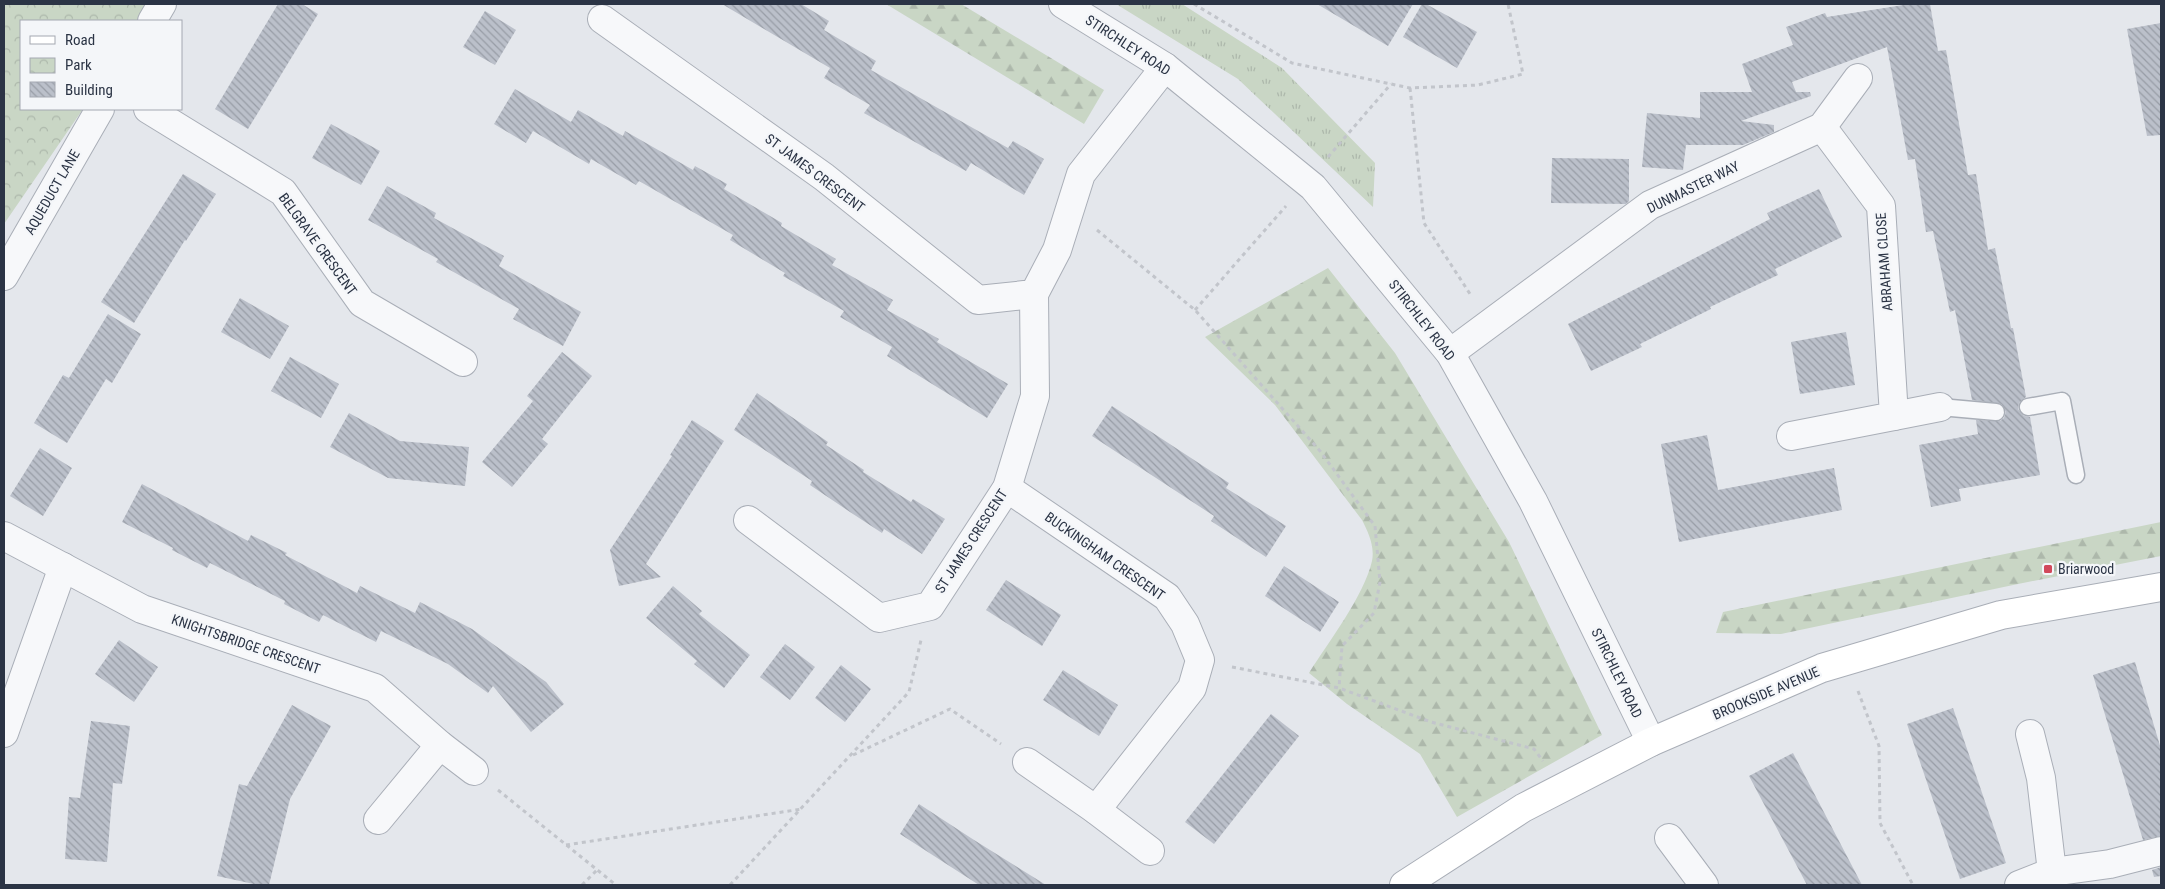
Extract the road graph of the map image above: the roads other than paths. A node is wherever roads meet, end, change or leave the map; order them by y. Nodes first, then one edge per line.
1 (162, 4) edge
2 (1063, 4) edge
3 (602, 18) dead end
4 (153, 20) edge
5 (1165, 67) junction
6 (1858, 78) dead end
7 (99, 110) edge
8 (150, 110) edge
9 (1822, 127) junction
10 (4, 276) edge
11 (1034, 294) junction
12 (1450, 352) junction
13 (463, 362) dead end
14 (2028, 406) dead end
15 (1940, 408) joint
16 (1996, 412) dead end
17 (1894, 416) junction
18 (1791, 436) dead end
19 (2076, 475) dead end
20 (1007, 488) junction
21 (748, 520) dead end
22 (4, 536) edge
23 (63, 567) junction
24 (2161, 587) edge
25 (4, 733) edge
26 (2030, 734) dead end
27 (1651, 742) junction
28 (440, 745) junction
29 (1027, 762) road end
30 (474, 771) road end
31 (1096, 810) junction
32 (378, 820) dead end
33 (1669, 838) dead end
34 (1150, 851) dead end
35 (2161, 851) edge
36 (2052, 872) junction
37 (1404, 885) edge
38 (1704, 885) edge
39 (2019, 885) edge

1 - 4 street
2 - 5 street, STIRCHLEY ROAD
3 - 11 street, ST JAMES CRESCENT
5 - 11 street, ST JAMES CRESCENT
5 - 12 street, STIRCHLEY ROAD
6 - 9 street, DUNMASTER WAY
7 - 10 street, AQUEDUCT LANE
8 - 13 street, BELGRAVE CRESCENT
9 - 12 street, DUNMASTER WAY
9 - 17 street, ABRAHAM CLOSE
11 - 20 street, ST JAMES CRESCENT
12 - 27 street, STIRCHLEY ROAD
14 - 19 lane
15 - 16 lane
15 - 17 street
17 - 18 street
20 - 21 street, ST JAMES CRESCENT
20 - 31 street, BUCKINGHAM CRESCENT
22 - 23 street, KNIGHTSBRIDGE CRESCENT
23 - 25 street
23 - 28 street, KNIGHTSBRIDGE CRESCENT
24 - 27 street, BROOKSIDE AVENUE
26 - 36 street
27 - 37 street, BROOKSIDE AVENUE
28 - 30 street, KNIGHTSBRIDGE CRESCENT
28 - 32 street
29 - 31 street
31 - 34 street
33 - 38 street
35 - 36 street
36 - 39 street

